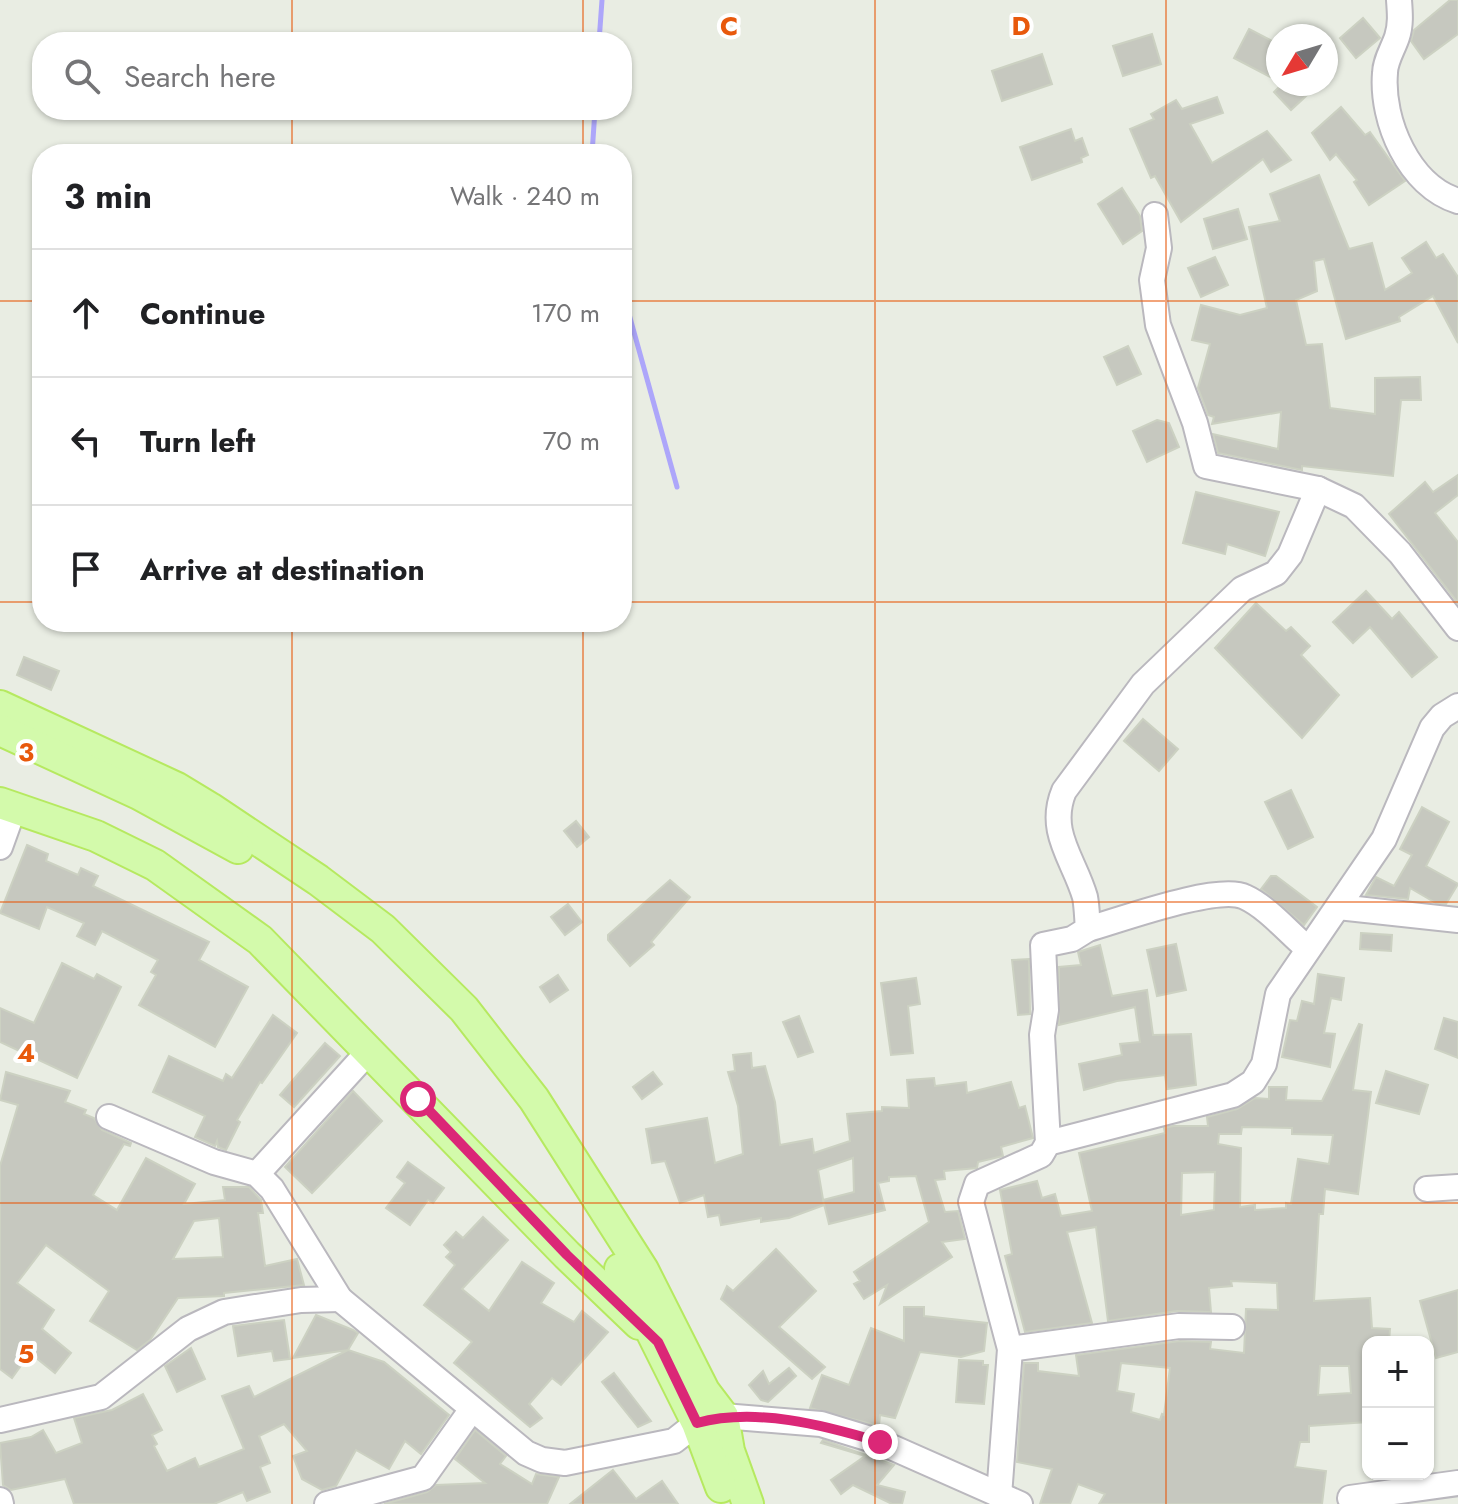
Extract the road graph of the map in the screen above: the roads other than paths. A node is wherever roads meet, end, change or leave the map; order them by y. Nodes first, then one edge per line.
1 (1399, 0) edge
2 (1458, 201) edge
3 (1155, 215) dead end
4 (1318, 489) junction
5 (1458, 628) edge
6 (0, 706) edge
7 (1458, 706) edge
8 (0, 730) edge
9 (7, 806) edge
10 (0, 847) edge
11 (1338, 907) junction
12 (1458, 920) edge
13 (1088, 929) junction
14 (1307, 948) junction
15 (370, 1050) junction
16 (109, 1117) dead end
17 (1048, 1143) junction
18 (257, 1174) junction
19 (1458, 1187) edge
20 (1427, 1189) dead end
21 (567, 1255) junction
22 (612, 1256) junction
23 (643, 1270) junction
24 (340, 1299) junction
25 (1232, 1327) dead end
26 (658, 1342) junction
27 (1010, 1349) junction
28 (472, 1409) junction
29 (0, 1420) edge
30 (710, 1420) junction
31 (1458, 1483) edge
32 (1350, 1498) dead end
33 (1010, 1500) edge
34 (327, 1504) edge
35 (726, 1504) edge
36 (748, 1504) edge

1 - 2 street
3 - 4 street
4 - 5 street
4 - 13 street
6 - 23 main road
7 - 11 street
8 - 22 main road
9 - 10 street
9 - 15 main road
11 - 12 street
11 - 14 street
13 - 14 street
13 - 17 street
14 - 17 street
15 - 18 street
15 - 21 main road
16 - 18 street
17 - 27 street
18 - 24 street
19 - 20 street
21 - 22 main road
21 - 26 main road
22 - 23 main road
22 - 26 main road
23 - 30 main road
24 - 28 street
24 - 29 street
25 - 27 street
26 - 30 main road
27 - 33 street
28 - 30 street
28 - 34 street
30 - 33 street
30 - 35 main road
30 - 36 main road
31 - 32 street

